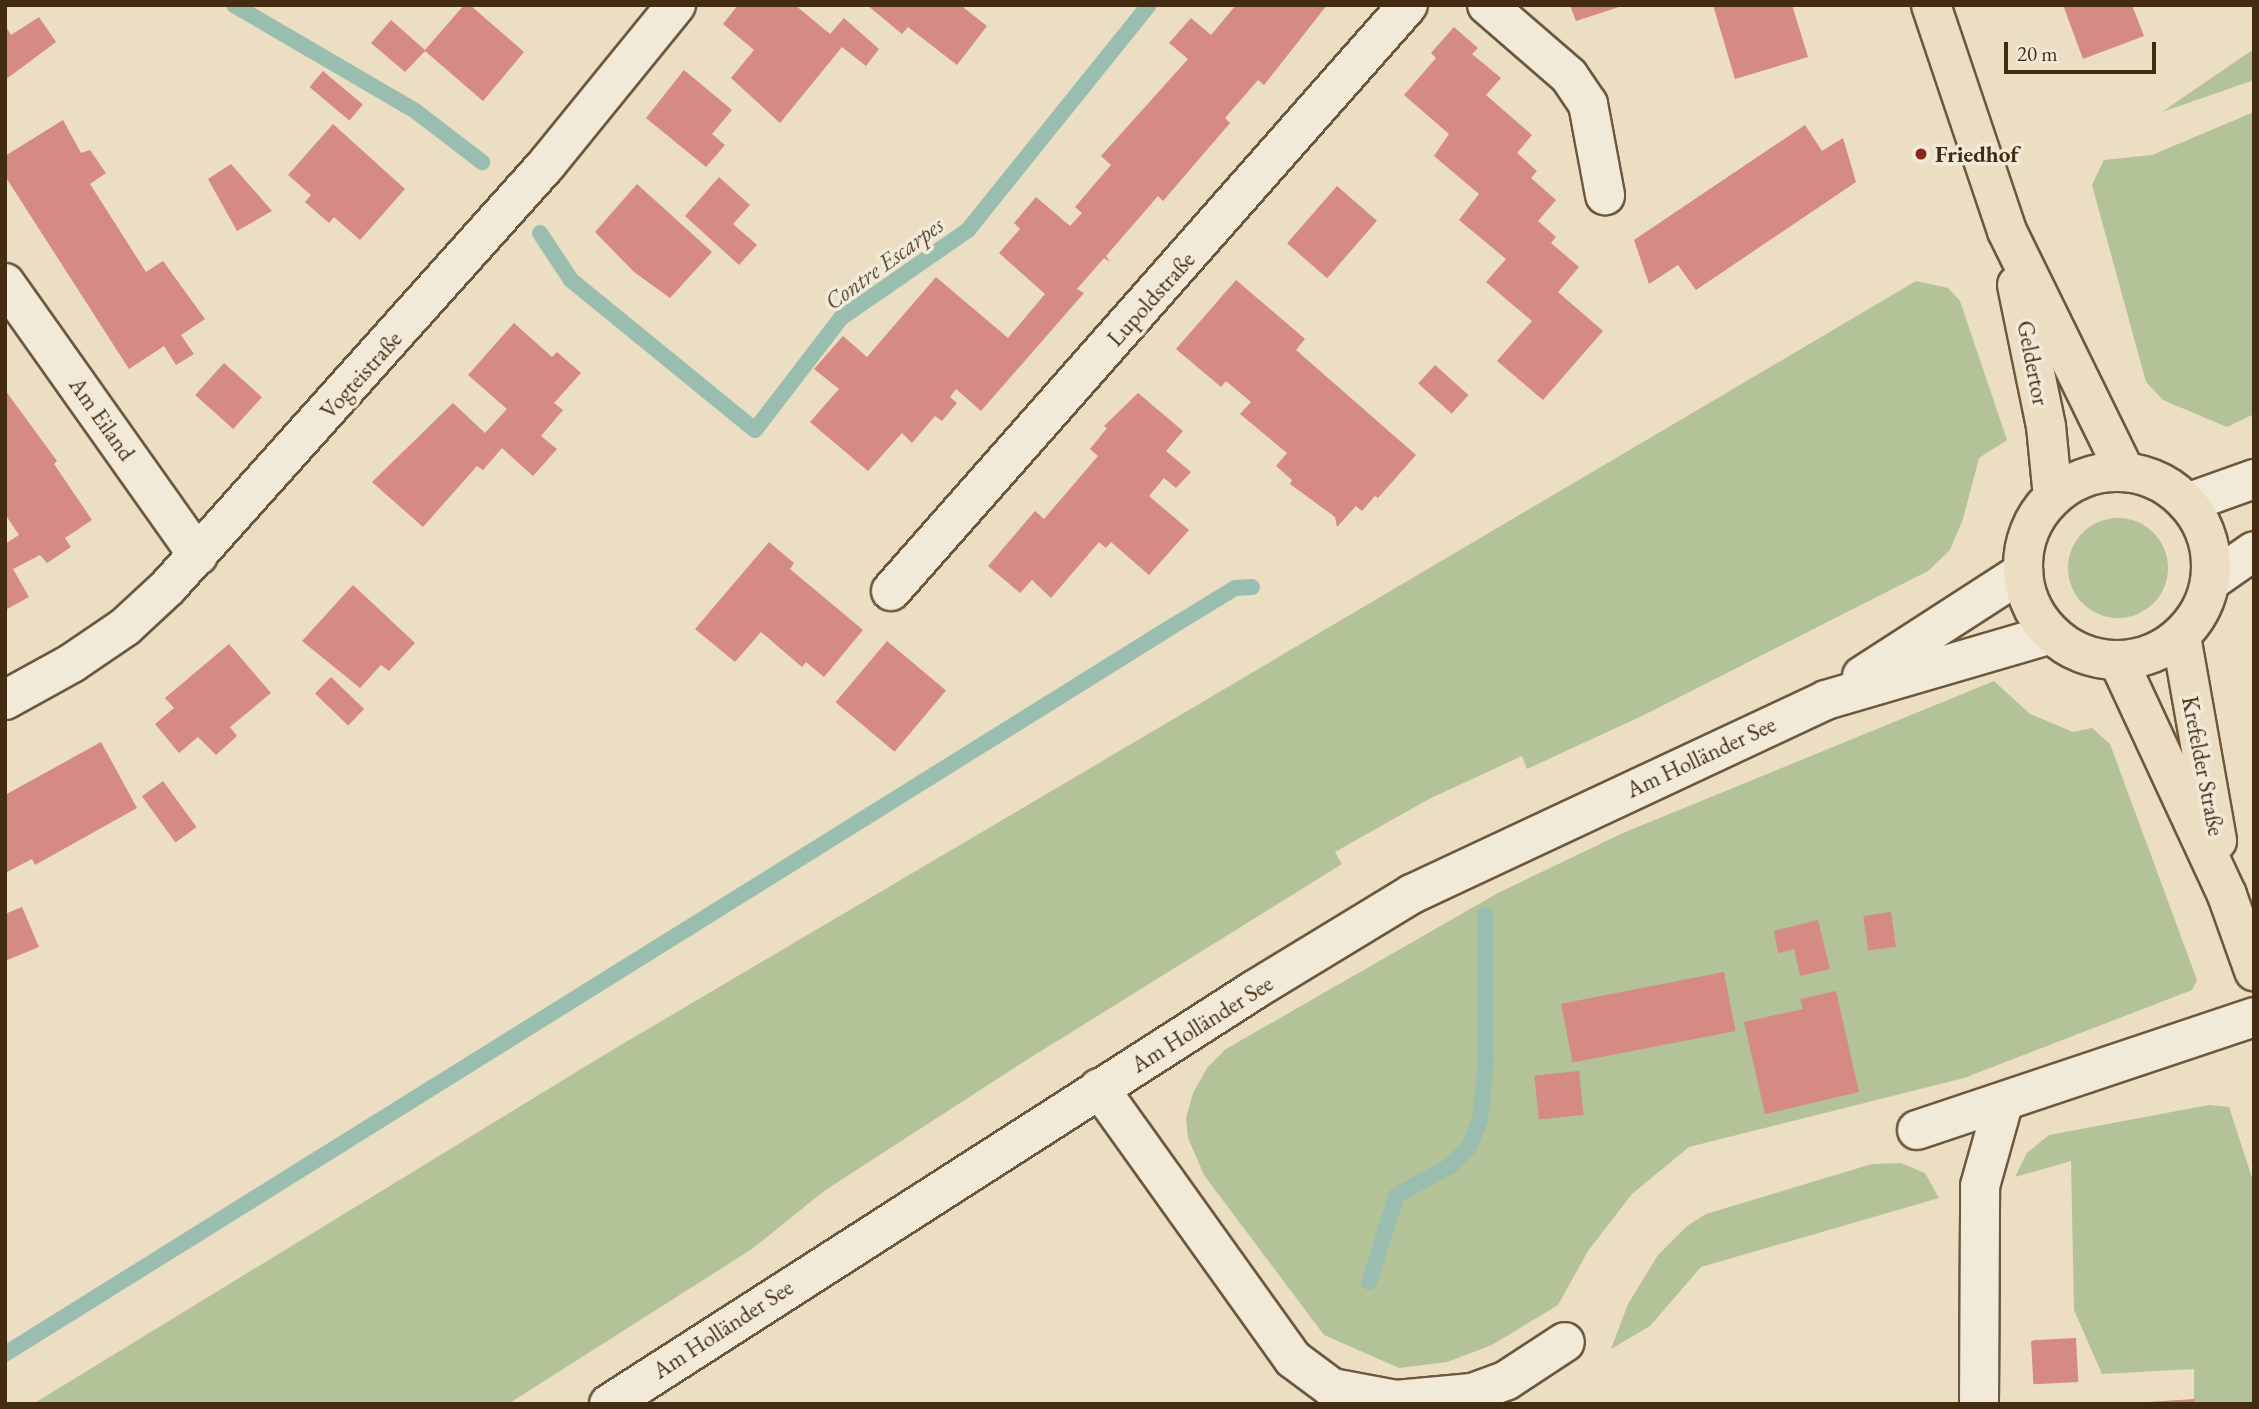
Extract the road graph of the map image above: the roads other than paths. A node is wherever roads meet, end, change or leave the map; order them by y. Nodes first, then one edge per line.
1 (676, 5) edge
2 (1408, 5) edge
3 (1487, 5) edge
4 (1931, 5) edge
5 (1605, 195) dead end
6 (2007, 231) junction
7 (5, 283) edge
8 (2125, 472) junction
9 (2254, 479) edge
10 (2053, 497) junction
11 (2187, 503) junction
12 (2254, 551) edge
13 (198, 555) junction
14 (2023, 572) junction
15 (2211, 581) junction
16 (891, 591) dead end
17 (2051, 634) junction
18 (2181, 636) junction
19 (2118, 660) junction
20 (5, 700) edge
21 (1826, 700) junction
22 (2227, 895) junction
23 (2254, 971) edge
24 (2254, 1017) edge
25 (1099, 1088) junction
26 (2003, 1104) junction
27 (1917, 1130) dead end
28 (1565, 1342) dead end
29 (608, 1404) edge
30 (1979, 1404) edge

1 - 13 street, Vogteistraße
2 - 16 street, Lupoldstraße
3 - 5 street
4 - 6 main road, Geldertor
6 - 8 main road, Geldertor
6 - 10 main road, Geldertor
7 - 13 street, Am Eiland
8 - 10 main road
8 - 11 main road
9 - 11 street
10 - 14 main road
11 - 15 main road
12 - 15 street
13 - 20 street, Vogteistraße
14 - 17 main road
14 - 21 street, Am Holländer See
15 - 18 main road
17 - 19 main road
17 - 21 street, Am Holländer See
18 - 19 main road
18 - 22 main road, Krefelder Straße
19 - 22 main road, Krefelder Straße
21 - 25 street, Am Holländer See
22 - 23 main road, Krefelder Straße
24 - 26 street
25 - 28 street
25 - 29 street, Am Holländer See
26 - 27 street
26 - 30 street

